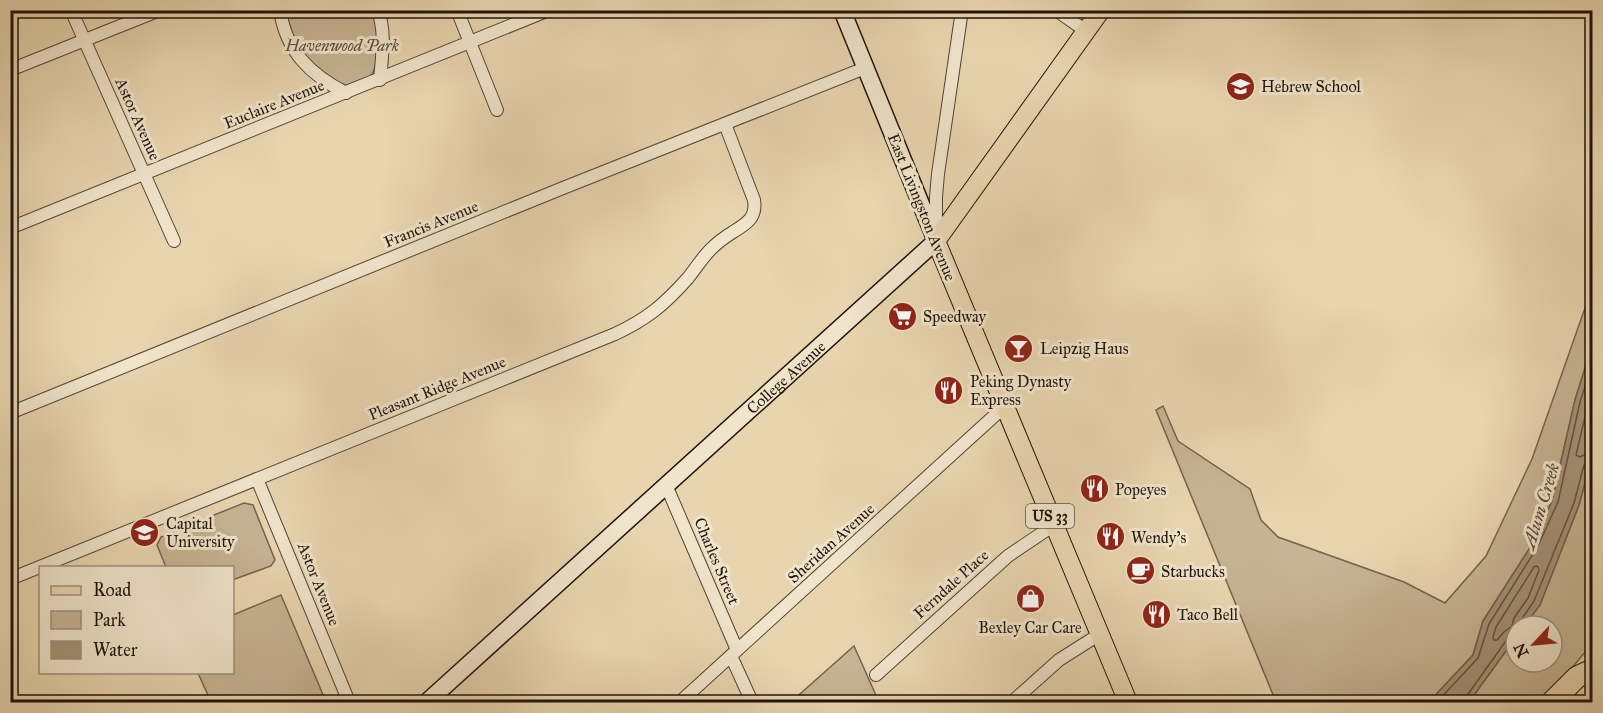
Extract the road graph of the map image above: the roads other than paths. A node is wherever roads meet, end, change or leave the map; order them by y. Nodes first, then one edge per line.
1 (71, 10) edge
2 (160, 10) edge
3 (280, 10) edge
4 (378, 10) edge
5 (457, 10) edge
6 (549, 10) edge
7 (842, 10) edge
8 (962, 10) edge
9 (1056, 10) edge
10 (1101, 10) edge
11 (1086, 31) junction
12 (85, 40) junction
13 (470, 42) junction
14 (866, 68) junction
15 (10, 70) edge
16 (380, 80) junction
17 (346, 93) junction
18 (497, 110) dead end
19 (725, 124) junction
20 (145, 174) junction
21 (10, 228) edge
22 (174, 241) dead end
23 (936, 242) junction
24 (1004, 407) junction
25 (10, 413) edge
26 (257, 479) junction
27 (666, 485) junction
28 (1054, 525) junction
29 (42, 566) edge
30 (39, 567) edge
31 (10, 579) edge
32 (1100, 634) junction
33 (734, 653) junction
34 (1593, 671) edge
35 (876, 675) dead end
36 (349, 702) edge
37 (427, 702) edge
38 (680, 702) edge
39 (752, 702) edge
40 (1012, 702) edge
41 (1128, 702) edge
42 (1552, 702) edge
43 (1569, 702) edge

1 - 12 street, Astor Avenue
2 - 12 street
3 - 17 street
4 - 16 street
5 - 13 street
6 - 13 street, Euclaire Avenue
7 - 14 main road, East Livingston Avenue
8 - 23 street
9 - 11 street
10 - 11 main road, College Avenue
11 - 23 main road, College Avenue
12 - 15 street
12 - 20 street, Astor Avenue
13 - 16 street, Euclaire Avenue
13 - 18 street
14 - 19 street, Francis Avenue
14 - 23 main road, East Livingston Avenue
16 - 17 street, Euclaire Avenue
17 - 20 street, Euclaire Avenue
19 - 25 street, Francis Avenue
19 - 26 street, Pleasant Ridge Avenue
20 - 21 street, Euclaire Avenue
20 - 22 street, Astor Avenue
23 - 24 main road, East Livingston Avenue / US 33
23 - 27 main road, College Avenue
24 - 28 main road, East Livingston Avenue / US 33
24 - 33 street, Sheridan Avenue
26 - 29 street, Pleasant Ridge Avenue
26 - 36 street, Astor Avenue
27 - 33 street, Charles Street
27 - 37 main road, College Avenue
28 - 32 main road, East Livingston Avenue / US 33
28 - 35 street, Ferndale Place
30 - 31 street, Pleasant Ridge Avenue
32 - 40 street
32 - 41 main road, East Livingston Avenue / US 33
33 - 38 street, Sheridan Avenue
33 - 39 street, Charles Street
34 - 42 highway
34 - 43 highway

